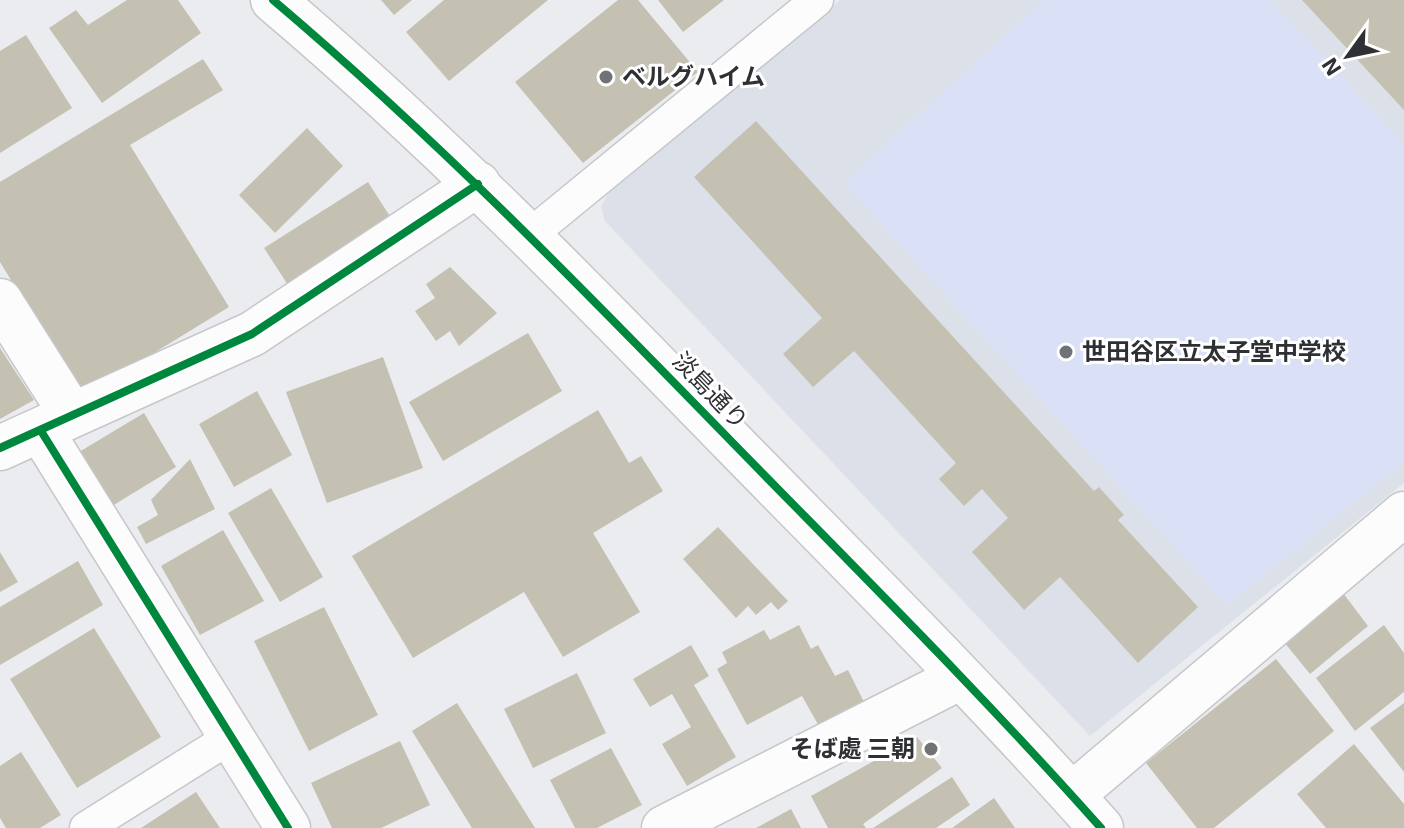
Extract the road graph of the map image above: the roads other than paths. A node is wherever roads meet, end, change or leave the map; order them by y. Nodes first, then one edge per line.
1 (273, 0) edge
2 (817, 0) edge
3 (478, 184) junction
4 (530, 235) junction
5 (0, 301) edge
6 (56, 423) junction
7 (0, 448) edge
8 (1404, 514) edge
9 (961, 677) junction
10 (231, 737) junction
11 (1072, 795) junction
12 (86, 828) edge
13 (288, 828) edge
14 (664, 828) edge
15 (1101, 828) edge

1 - 3 street, 淡島通り
2 - 4 lane
3 - 4 street, 淡島通り
3 - 6 street
4 - 9 street, 淡島通り
5 - 6 street
6 - 7 street
6 - 10 street
8 - 11 street
9 - 11 street, 淡島通り
9 - 14 street
10 - 12 lane
10 - 13 street
11 - 15 street, 淡島通り

